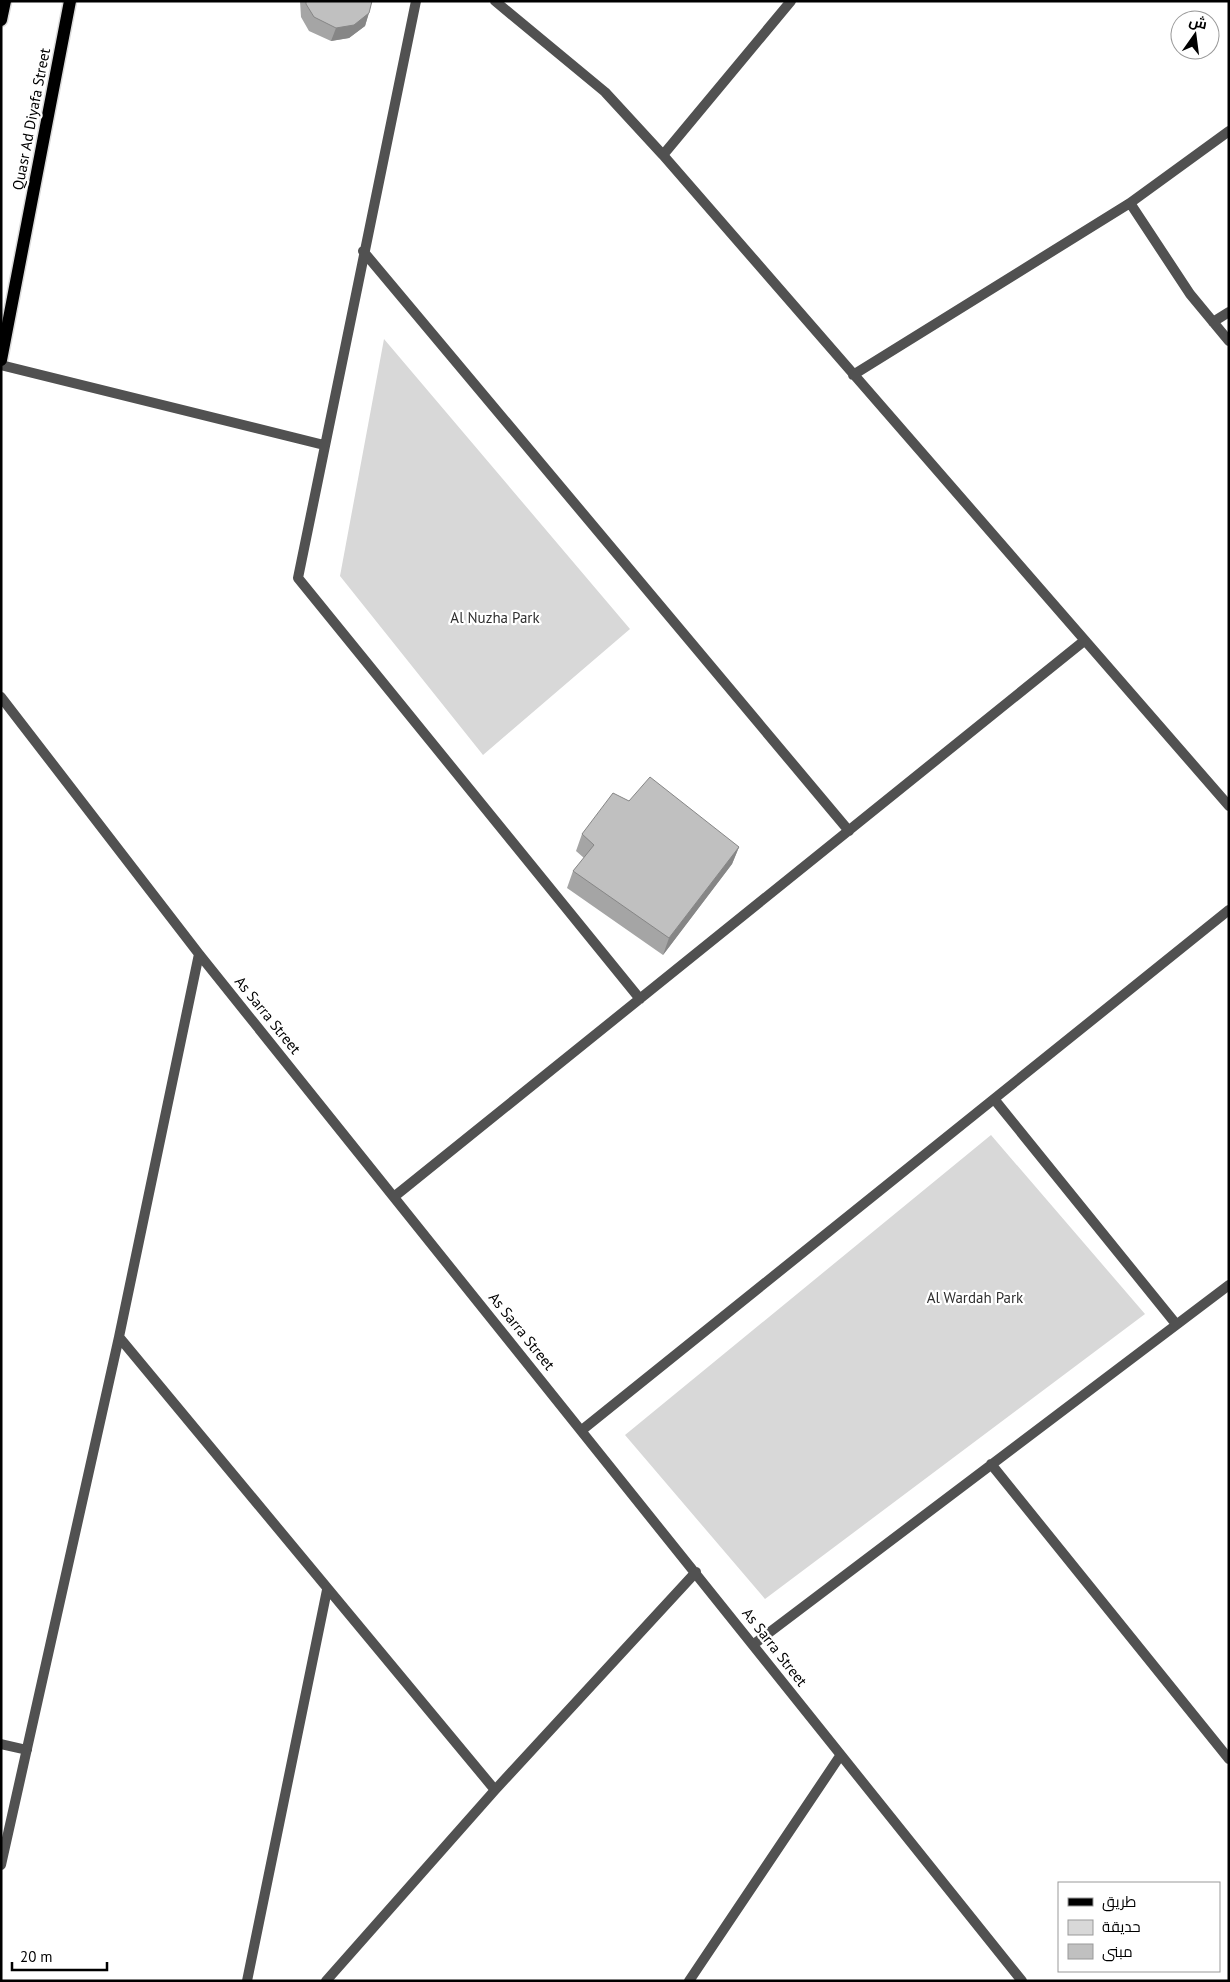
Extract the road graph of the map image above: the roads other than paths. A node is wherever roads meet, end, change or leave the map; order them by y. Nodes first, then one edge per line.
1 (5, 1) edge
2 (70, 1) edge
3 (416, 1) edge
4 (495, 1) edge
5 (791, 1) edge
6 (1, 20) edge
7 (1229, 131) edge
8 (663, 155) junction
9 (1130, 203) junction
10 (364, 251) junction
11 (1229, 312) edge
12 (1213, 322) junction
13 (1229, 341) edge
14 (1, 360) edge
15 (1, 364) edge
16 (853, 375) junction
17 (324, 444) junction
18 (1084, 641) junction
19 (1, 698) edge
20 (1229, 806) edge
21 (849, 831) junction
22 (1229, 910) edge
23 (199, 954) junction
24 (640, 999) junction
25 (994, 1099) junction
26 (395, 1196) junction
27 (1229, 1285) edge
28 (1176, 1324) junction
29 (119, 1337) junction
30 (582, 1430) junction
31 (991, 1464) junction
32 (696, 1572) junction
33 (327, 1590) junction
34 (754, 1644) junction
35 (1, 1744) edge
36 (27, 1750) junction
37 (840, 1756) junction
38 (1229, 1758) edge
39 (495, 1790) junction
40 (1, 1864) edge
41 (246, 1981) edge
42 (326, 1981) edge
43 (689, 1981) edge
44 (1022, 1981) edge

1 - 6 main road
2 - 14 main road, Quasr Ad Diyafa Street
3 - 10 street
4 - 8 street
5 - 8 street
7 - 9 street
8 - 16 street
9 - 12 street
9 - 16 street
10 - 17 street
10 - 21 street
11 - 12 street
12 - 13 street
15 - 17 street
16 - 18 street
17 - 24 street
18 - 20 street
18 - 21 street
19 - 23 street, As Sarra Street
21 - 24 street
22 - 25 street
23 - 26 street, As Sarra Street
23 - 29 street
24 - 26 street
25 - 28 street
25 - 30 street
26 - 30 street, As Sarra Street
27 - 28 street
28 - 31 street
29 - 33 street
29 - 36 street
30 - 32 street, As Sarra Street
31 - 34 street
31 - 38 street
32 - 34 street, As Sarra Street
32 - 39 street
33 - 39 street
33 - 41 street
34 - 37 street, As Sarra Street
35 - 36 street
36 - 40 street
37 - 43 street
37 - 44 street, As Sarra Street
39 - 42 street

